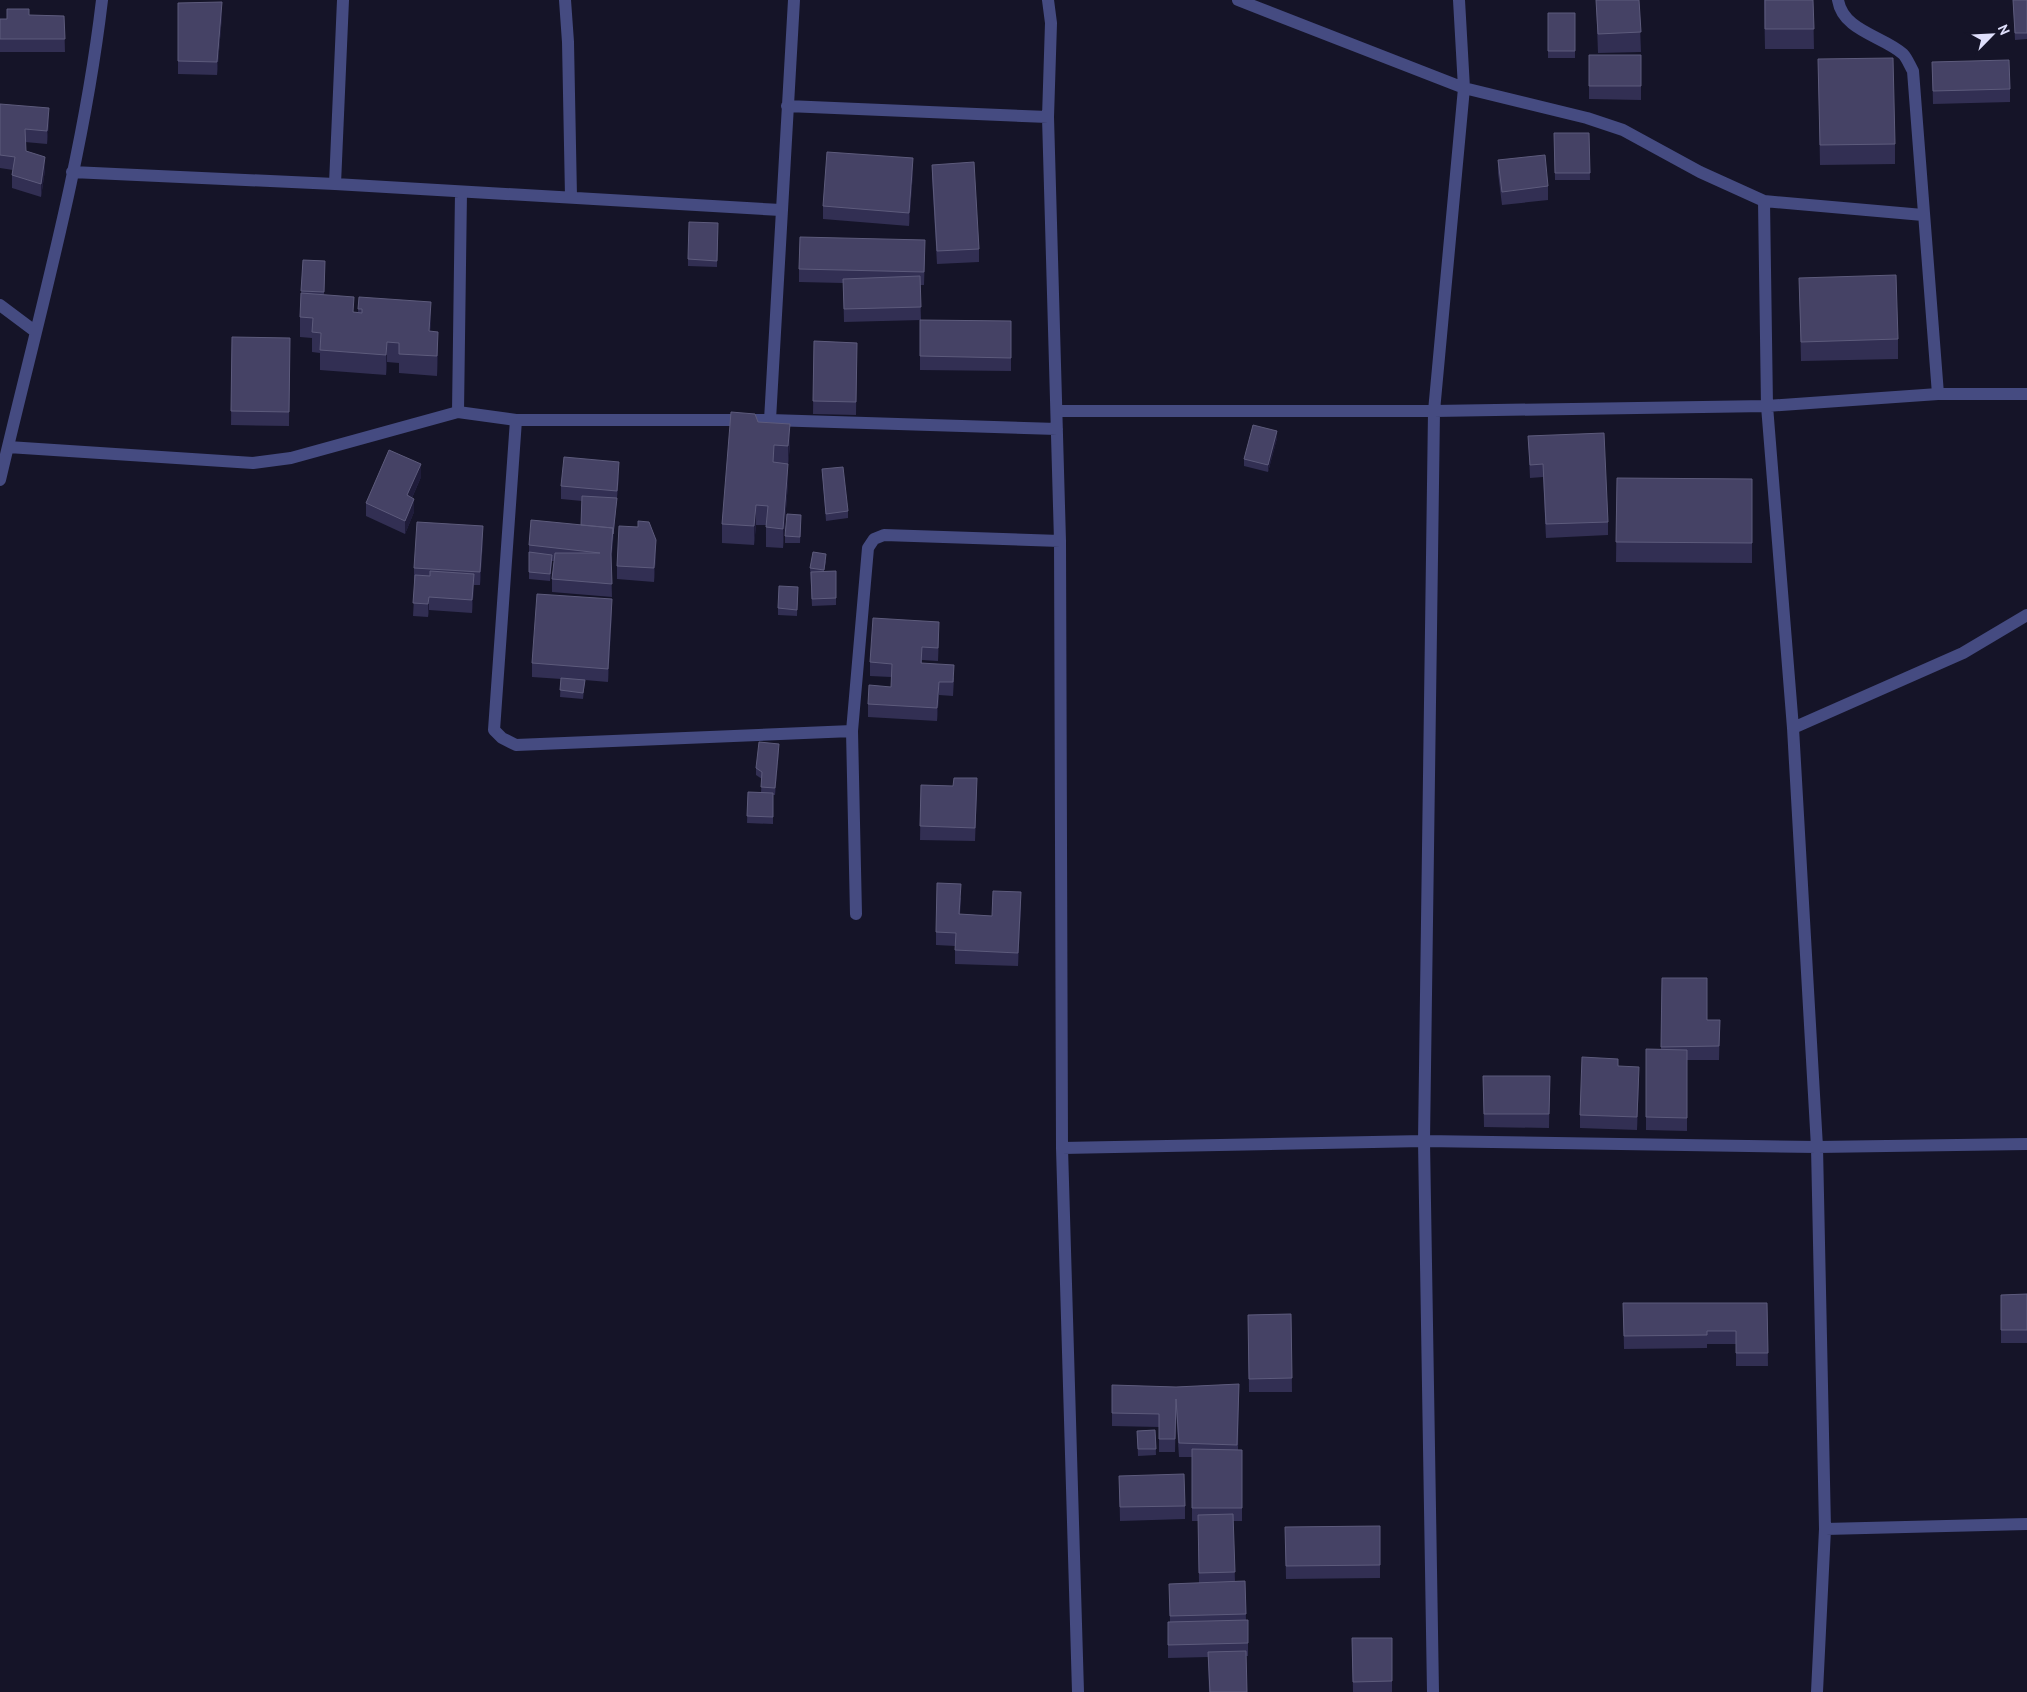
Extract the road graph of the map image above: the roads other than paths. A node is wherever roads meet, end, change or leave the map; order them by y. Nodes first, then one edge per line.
1 (102, 0) edge
2 (343, 0) edge
3 (565, 0) edge
4 (794, 0) edge
5 (1048, 0) edge
6 (1238, 0) edge
7 (1460, 0) edge
8 (1838, 0) edge
9 (1464, 88) junction
10 (787, 106) junction
11 (1048, 117) junction
12 (72, 172) junction
13 (336, 184) junction
14 (461, 192) junction
15 (571, 197) junction
16 (1764, 201) junction
17 (781, 210) junction
18 (1923, 215) junction
19 (0, 305) edge
20 (36, 332) junction
21 (1938, 394) junction
22 (2027, 394) edge
23 (1767, 406) junction
24 (1058, 411) junction
25 (1434, 411) junction
26 (458, 412) junction
27 (516, 420) junction
28 (770, 420) junction
29 (1057, 429) junction
30 (8, 447) junction
31 (0, 480) edge
32 (1060, 541) junction
33 (2027, 615) edge
34 (1793, 728) junction
35 (852, 731) junction
36 (856, 914) dead end
37 (1424, 1141) junction
38 (2027, 1144) edge
39 (1817, 1147) junction
40 (1062, 1148) junction
41 (2027, 1524) edge
42 (1825, 1529) junction
43 (1078, 1692) edge
44 (1433, 1692) edge
45 (1817, 1692) edge

1 - 12 street
2 - 13 street
3 - 15 street
4 - 10 street
5 - 11 street
6 - 9 street
7 - 9 street
8 - 18 street
9 - 16 street
9 - 25 street
10 - 11 street
10 - 17 street
11 - 24 street
12 - 13 street
12 - 20 street
13 - 14 street
14 - 15 street
14 - 26 street
15 - 17 street
16 - 18 street
16 - 23 street
17 - 28 street
18 - 21 street
19 - 20 street
20 - 30 street
21 - 22 street
21 - 23 street
23 - 25 street
23 - 34 street
24 - 25 street
24 - 29 street
25 - 37 street
26 - 27 street
26 - 30 street
27 - 28 street
27 - 35 street
28 - 29 street
29 - 32 street
30 - 31 street
32 - 35 street
32 - 40 street
33 - 34 street
34 - 39 street
35 - 36 street
37 - 39 street
37 - 40 street
37 - 44 street
38 - 39 street
39 - 42 street
40 - 43 street
41 - 42 street
42 - 45 street

